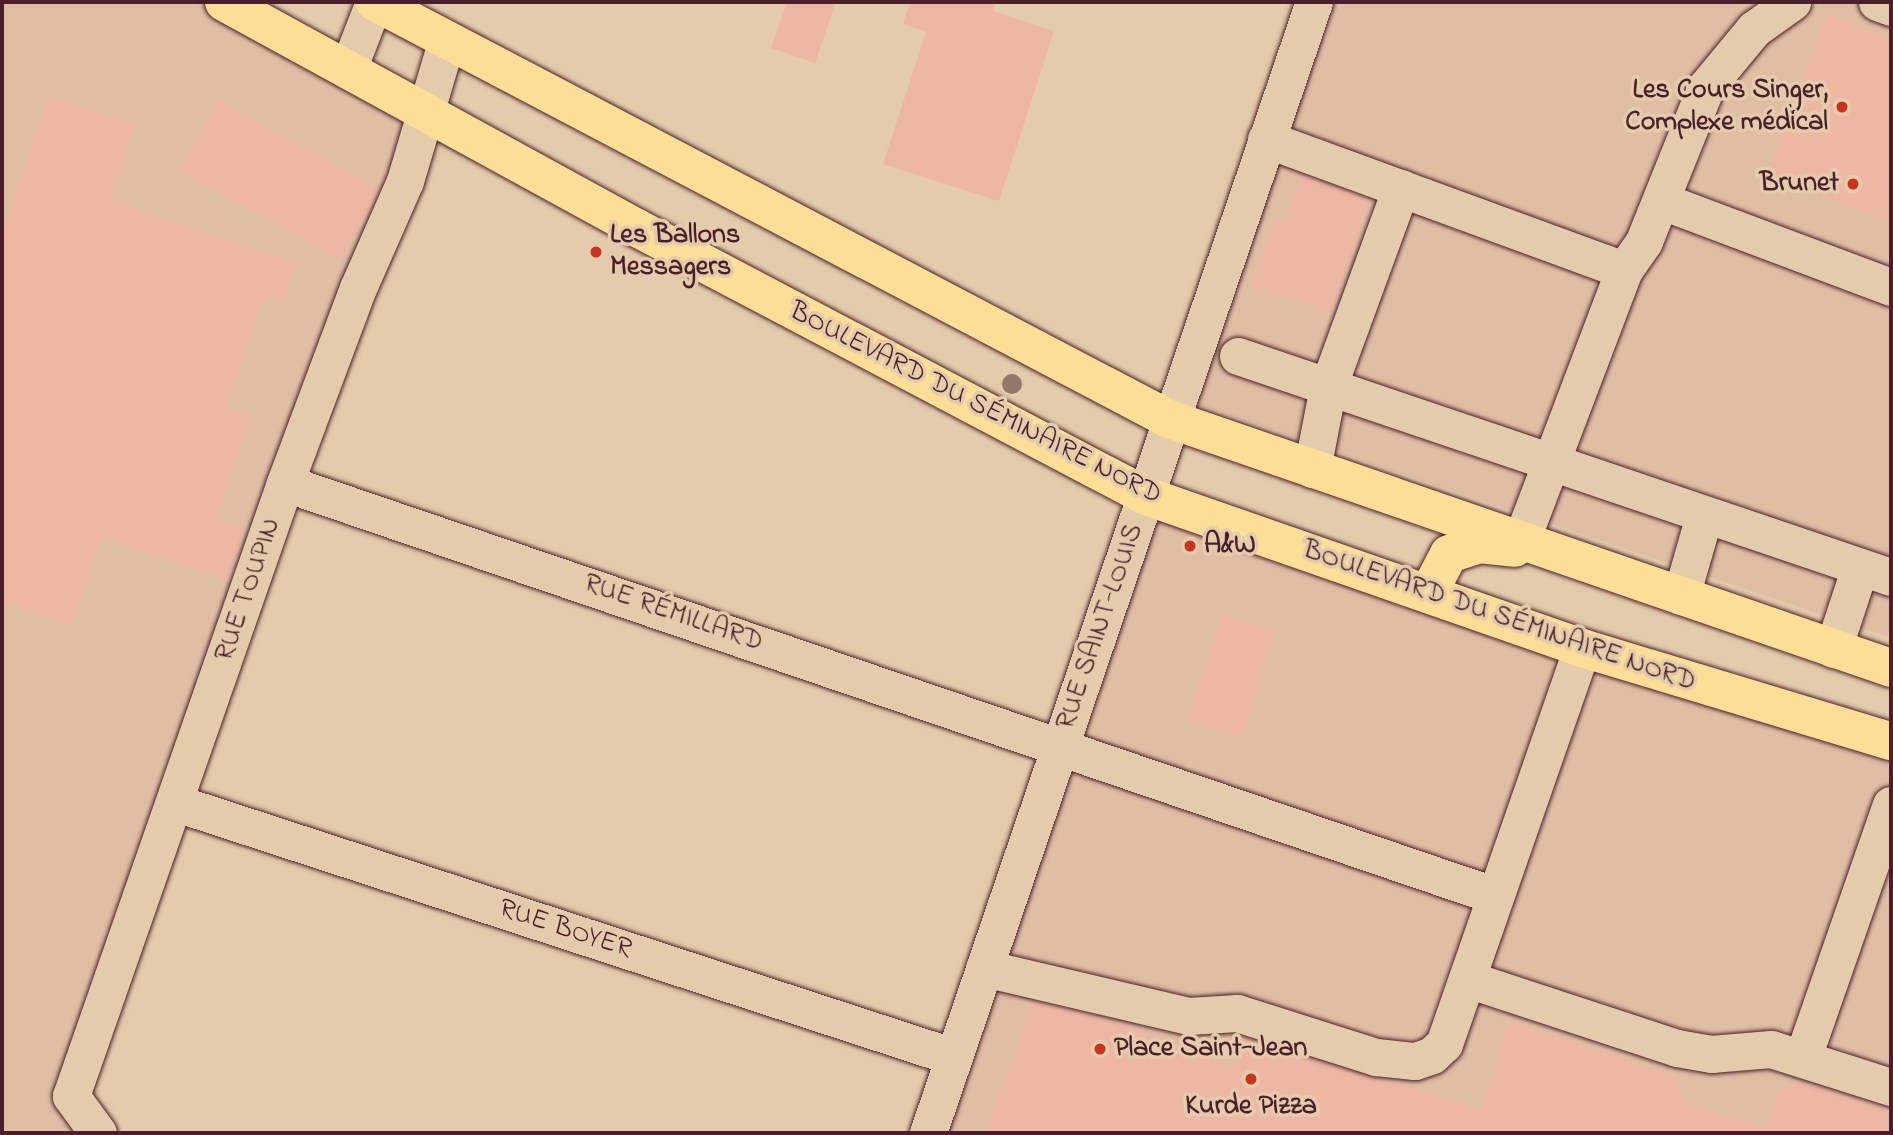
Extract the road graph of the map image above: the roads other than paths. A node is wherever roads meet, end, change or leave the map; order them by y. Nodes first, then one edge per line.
1 (224, 2) edge
2 (375, 2) edge
3 (1314, 2) edge
4 (1792, 2) edge
5 (1877, 2) edge
6 (1891, 7) edge
7 (446, 43) junction
8 (348, 69) junction
9 (421, 112) junction
10 (1266, 139) junction
11 (1401, 188) junction
12 (1662, 201) junction
13 (1624, 270) junction
14 (1891, 287) edge
15 (1238, 356) dead end
16 (1328, 387) junction
17 (1169, 419) junction
18 (1550, 466) junction
19 (1312, 469) junction
20 (285, 484) junction
21 (1146, 496) junction
22 (1704, 516) junction
23 (1536, 546) junction
24 (1876, 572) edge
25 (1428, 594) junction
26 (1681, 596) junction
27 (1582, 648) junction
28 (1833, 649) junction
29 (1891, 668) edge
30 (1891, 741) edge
31 (1061, 744) junction
32 (176, 803) junction
33 (1891, 805) edge
34 (1496, 895) junction
35 (984, 968) junction
36 (1467, 978) junction
37 (954, 1057) junction
38 (1803, 1057) junction
39 (1889, 1080) edge
40 (97, 1133) edge
41 (928, 1133) edge

1 - 8 main road, BOULEVARD DU SÉMINAIRE NORD
2 - 7 main road
2 - 8 street
3 - 10 street, RUE SAINT-LOUIS
4 - 12 street
5 - 6 street
7 - 9 street, RUE TOUPIN
7 - 17 main road
8 - 9 main road, BOULEVARD DU SÉMINAIRE NORD
9 - 20 street, RUE TOUPIN
9 - 21 main road, BOULEVARD DU SÉMINAIRE NORD
10 - 11 street
10 - 17 street, RUE SAINT-LOUIS
11 - 13 street
11 - 16 street
12 - 13 street
12 - 14 street
13 - 18 street
15 - 16 street
16 - 18 street
16 - 19 street
17 - 19 main road
17 - 21 street, RUE SAINT-LOUIS
18 - 22 street
18 - 23 street
19 - 23 main road
20 - 31 street, RUE RÉMILLARD
20 - 32 street, RUE TOUPIN
21 - 25 main road, BOULEVARD DU SÉMINAIRE NORD
21 - 31 street, RUE SAINT-LOUIS
22 - 24 street
22 - 26 street
23 - 25 main road
23 - 26 main road
24 - 28 street
25 - 27 main road, BOULEVARD DU SÉMINAIRE NORD
26 - 28 main road
27 - 30 main road, BOULEVARD DU SÉMINAIRE NORD
27 - 34 street
28 - 29 main road
31 - 34 street, RUE RÉMILLARD
31 - 35 street, RUE SAINT-LOUIS
32 - 37 street, RUE BOYER
32 - 40 street, RUE TOUPIN
33 - 38 street
34 - 36 street
35 - 36 street
35 - 37 street, RUE SAINT-LOUIS
36 - 38 street
37 - 41 street, RUE SAINT-LOUIS
38 - 39 street

